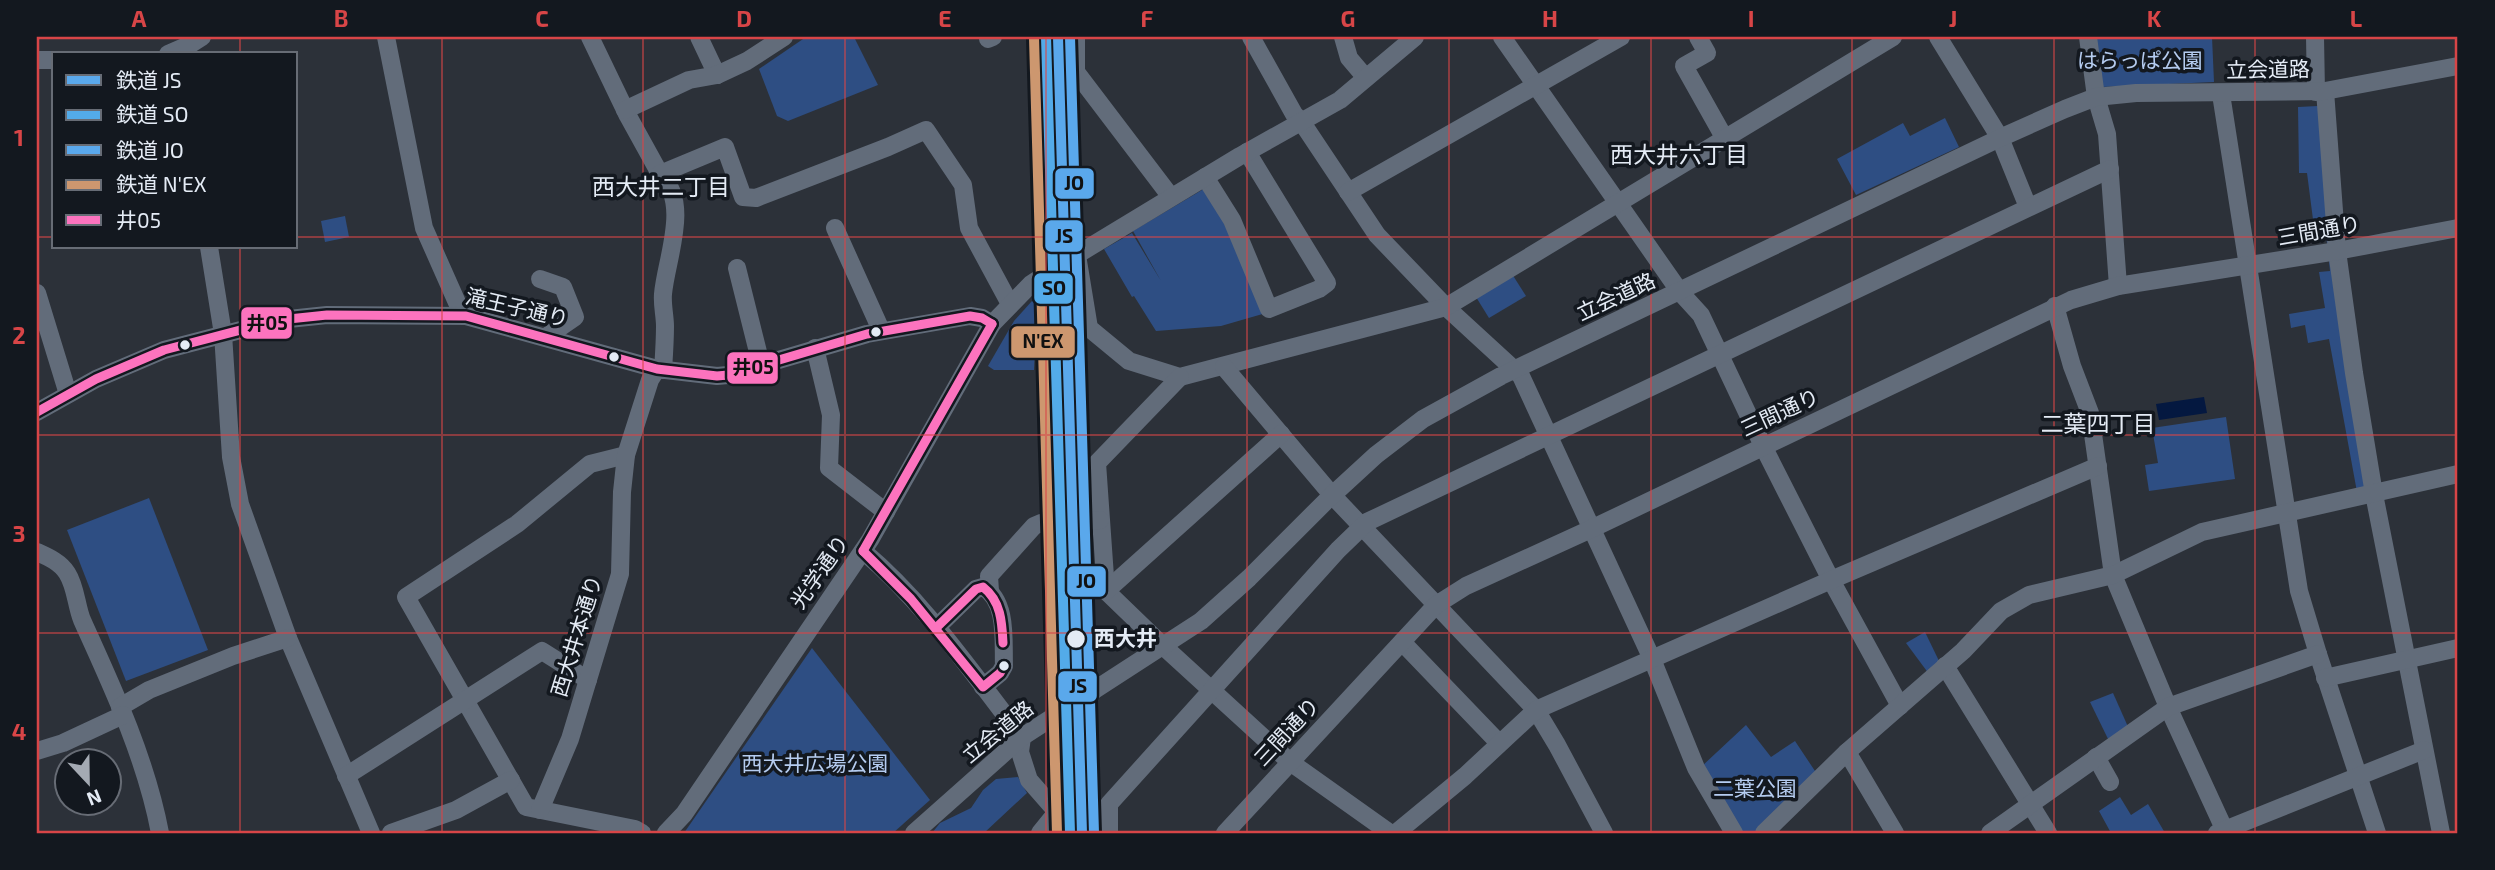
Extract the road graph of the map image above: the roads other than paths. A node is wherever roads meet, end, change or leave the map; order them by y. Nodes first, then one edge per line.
1 (202, 37) edge
2 (386, 37) edge
3 (699, 37) edge
4 (784, 37) edge
5 (1076, 37) edge
6 (1251, 37) edge
7 (1343, 37) edge
8 (1415, 37) edge
9 (1502, 37) edge
10 (1621, 37) edge
11 (1698, 37) edge
12 (1893, 37) edge
13 (1938, 37) edge
14 (2088, 37) edge
15 (2315, 37) edge
16 (597, 39) edge
17 (176, 49) edge
18 (2458, 66) edge
19 (717, 75) junction
20 (1366, 78) junction
21 (1534, 85) junction
22 (2320, 91) junction
23 (2221, 93) junction
24 (2096, 97) junction
25 (625, 110) junction
26 (1301, 121) junction
27 (2000, 138) junction
28 (1725, 139) junction
29 (1247, 152) junction
30 (2110, 169) junction
31 (660, 174) junction
32 (1205, 177) junction
33 (1348, 191) junction
34 (1171, 197) junction
35 (1618, 204) junction
36 (2028, 207) junction
37 (835, 228) dead end
38 (2458, 228) edge
39 (209, 248) edge
40 (2337, 251) junction
41 (1077, 255) junction
42 (2248, 266) junction
43 (737, 268) dead end
44 (540, 279) dead end
45 (2118, 286) junction
46 (37, 292) edge
47 (1680, 292) junction
48 (1010, 304) junction
49 (2055, 306) junction
50 (1446, 307) junction
51 (459, 316) junction
52 (992, 324) junction
53 (881, 331) junction
54 (223, 334) junction
55 (546, 337) junction
56 (815, 348) junction
57 (1720, 354) junction
58 (761, 364) junction
59 (1224, 367) junction
60 (660, 370) junction
61 (1513, 370) junction
62 (1180, 377) junction
63 (68, 394) junction
64 (37, 412) edge
65 (1281, 434) junction
66 (1547, 435) junction
67 (1763, 446) junction
68 (626, 455) junction
69 (2098, 466) junction
70 (2458, 474) edge
71 (2374, 494) junction
72 (1332, 495) junction
73 (887, 512) junction
74 (2287, 513) junction
75 (1100, 520) junction
76 (1361, 526) junction
77 (1591, 529) junction
78 (863, 551) junction
79 (37, 552) edge
80 (2113, 575) junction
81 (1831, 580) junction
82 (990, 591) junction
83 (1106, 591) junction
84 (1436, 605) junction
85 (937, 627) junction
86 (288, 638) junction
87 (1402, 642) junction
88 (1162, 645) junction
89 (2458, 648) edge
90 (2318, 654) junction
91 (1652, 659) junction
92 (2407, 659) junction
93 (1945, 666) junction
94 (2325, 678) junction
95 (588, 680) junction
96 (983, 687) junction
97 (1212, 691) junction
98 (467, 701) junction
99 (1900, 706) junction
100 (2168, 707) junction
101 (1536, 710) junction
102 (122, 711) junction
103 (1022, 737) junction
104 (1499, 743) junction
105 (2424, 750) junction
106 (37, 751) edge
107 (1847, 752) junction
108 (2096, 757) junction
109 (1290, 762) junction
110 (346, 776) junction
111 (2358, 777) junction
112 (512, 780) junction
113 (2110, 782) dead end
114 (2031, 805) junction
115 (540, 810) junction
116 (1057, 812) junction
117 (2222, 832) edge
118 (160, 833) edge
119 (369, 833) edge
120 (391, 833) edge
121 (642, 833) edge
122 (666, 833) edge
123 (914, 833) edge
124 (1040, 833) edge
125 (1098, 833) edge
126 (1110, 833) edge
127 (1225, 833) edge
128 (1390, 833) edge
129 (1396, 833) edge
130 (1604, 833) edge
131 (1734, 833) edge
132 (1764, 833) edge
133 (1895, 833) edge
134 (1990, 833) edge
135 (2048, 833) edge
136 (2377, 833) edge
137 (2441, 833) edge

1 - 17 street
2 - 51 street
3 - 19 street
4 - 19 street
5 - 34 street
6 - 26 street
7 - 20 street
8 - 20 street, 光学通り
9 - 21 street
10 - 21 street
11 - 28 street
12 - 28 street
13 - 27 street
14 - 24 street
15 - 22 street
16 - 25 street, 西大井本通り
18 - 22 street, 立会道路
19 - 25 street
20 - 26 street, 光学通り
21 - 33 street
21 - 35 street
22 - 23 street, 立会道路
22 - 40 street
23 - 24 street, 立会道路
23 - 42 street
24 - 27 street, 立会道路
24 - 30 street
25 - 31 street, 西大井本通り
26 - 29 street, 光学通り
26 - 33 street
27 - 36 street
27 - 47 street, 立会道路
28 - 35 street
29 - 32 street, 光学通り
29 - 32 street
30 - 36 street
30 - 45 street
31 - 48 street
31 - 60 street, 西大井本通り
32 - 34 street, 光学通り
33 - 50 street
34 - 41 street, 光学通り
35 - 47 street
35 - 50 street
36 - 57 street
37 - 53 street
38 - 40 street, 三間通り
39 - 54 street
40 - 42 street, 三間通り
40 - 71 street
41 - 48 street, 光学通り
41 - 62 street
42 - 45 street, 三間通り
42 - 74 street
43 - 58 street
44 - 55 street
45 - 49 street, 三間通り
46 - 63 street
47 - 57 street
47 - 61 street, 立会道路
48 - 52 street, 光学通り
49 - 67 street, 三間通り
49 - 69 street
50 - 59 street
50 - 61 street
51 - 54 street, 滝王子通り
51 - 55 street, 滝王子通り
52 - 53 street, 滝王子通り
52 - 73 street, 光学通り
53 - 56 street, 滝王子通り
54 - 63 street, 滝王子通り
54 - 86 street
55 - 60 street, 滝王子通り
56 - 58 street, 滝王子通り
56 - 73 street
57 - 66 street
57 - 67 street
58 - 60 street, 滝王子通り
59 - 62 street
59 - 65 street
60 - 68 street, 西大井本通り
61 - 66 street
61 - 72 street, 立会道路
62 - 75 street
63 - 64 street, 滝王子通り
65 - 72 street
65 - 83 street
66 - 76 street
66 - 77 street
67 - 77 street, 三間通り
67 - 81 street
68 - 95 street, 西大井本通り
68 - 98 street
69 - 80 street
69 - 81 street
70 - 71 street
71 - 74 street
71 - 92 street
72 - 76 street
72 - 88 street, 立会道路
73 - 78 street, 光学通り
74 - 80 street
74 - 90 street
75 - 82 street
75 - 83 street
76 - 84 street
76 - 97 street
77 - 84 street, 三間通り
77 - 91 street
78 - 85 street
78 - 122 street, 光学通り
79 - 102 street
80 - 93 street
80 - 100 street
81 - 91 street
81 - 99 street
82 - 85 street
82 - 96 street
83 - 88 street
84 - 87 street, 三間通り
84 - 101 street
85 - 96 street
86 - 102 street
86 - 110 street
87 - 104 street
87 - 109 street, 三間通り
88 - 97 street
88 - 103 street, 立会道路
89 - 92 street
90 - 94 street
90 - 100 street
91 - 101 street
91 - 131 street
92 - 94 street
92 - 105 street
93 - 99 street
93 - 114 street
94 - 111 street
95 - 98 street
95 - 115 street, 西大井本通り
96 - 103 street
97 - 109 street
97 - 126 street
98 - 110 street
98 - 112 street
99 - 107 street
100 - 108 street
100 - 117 street
101 - 104 street
101 - 130 street
102 - 106 street
102 - 118 street
103 - 116 street
103 - 123 street, 立会道路
104 - 129 street
105 - 111 street
105 - 137 street
107 - 132 street
107 - 133 street
108 - 113 street
108 - 114 street
109 - 127 street, 三間通り
109 - 128 street
110 - 119 street
111 - 117 street
111 - 136 street
112 - 115 street
112 - 120 street
114 - 134 street
114 - 135 street
115 - 121 street
116 - 124 street
116 - 125 street

